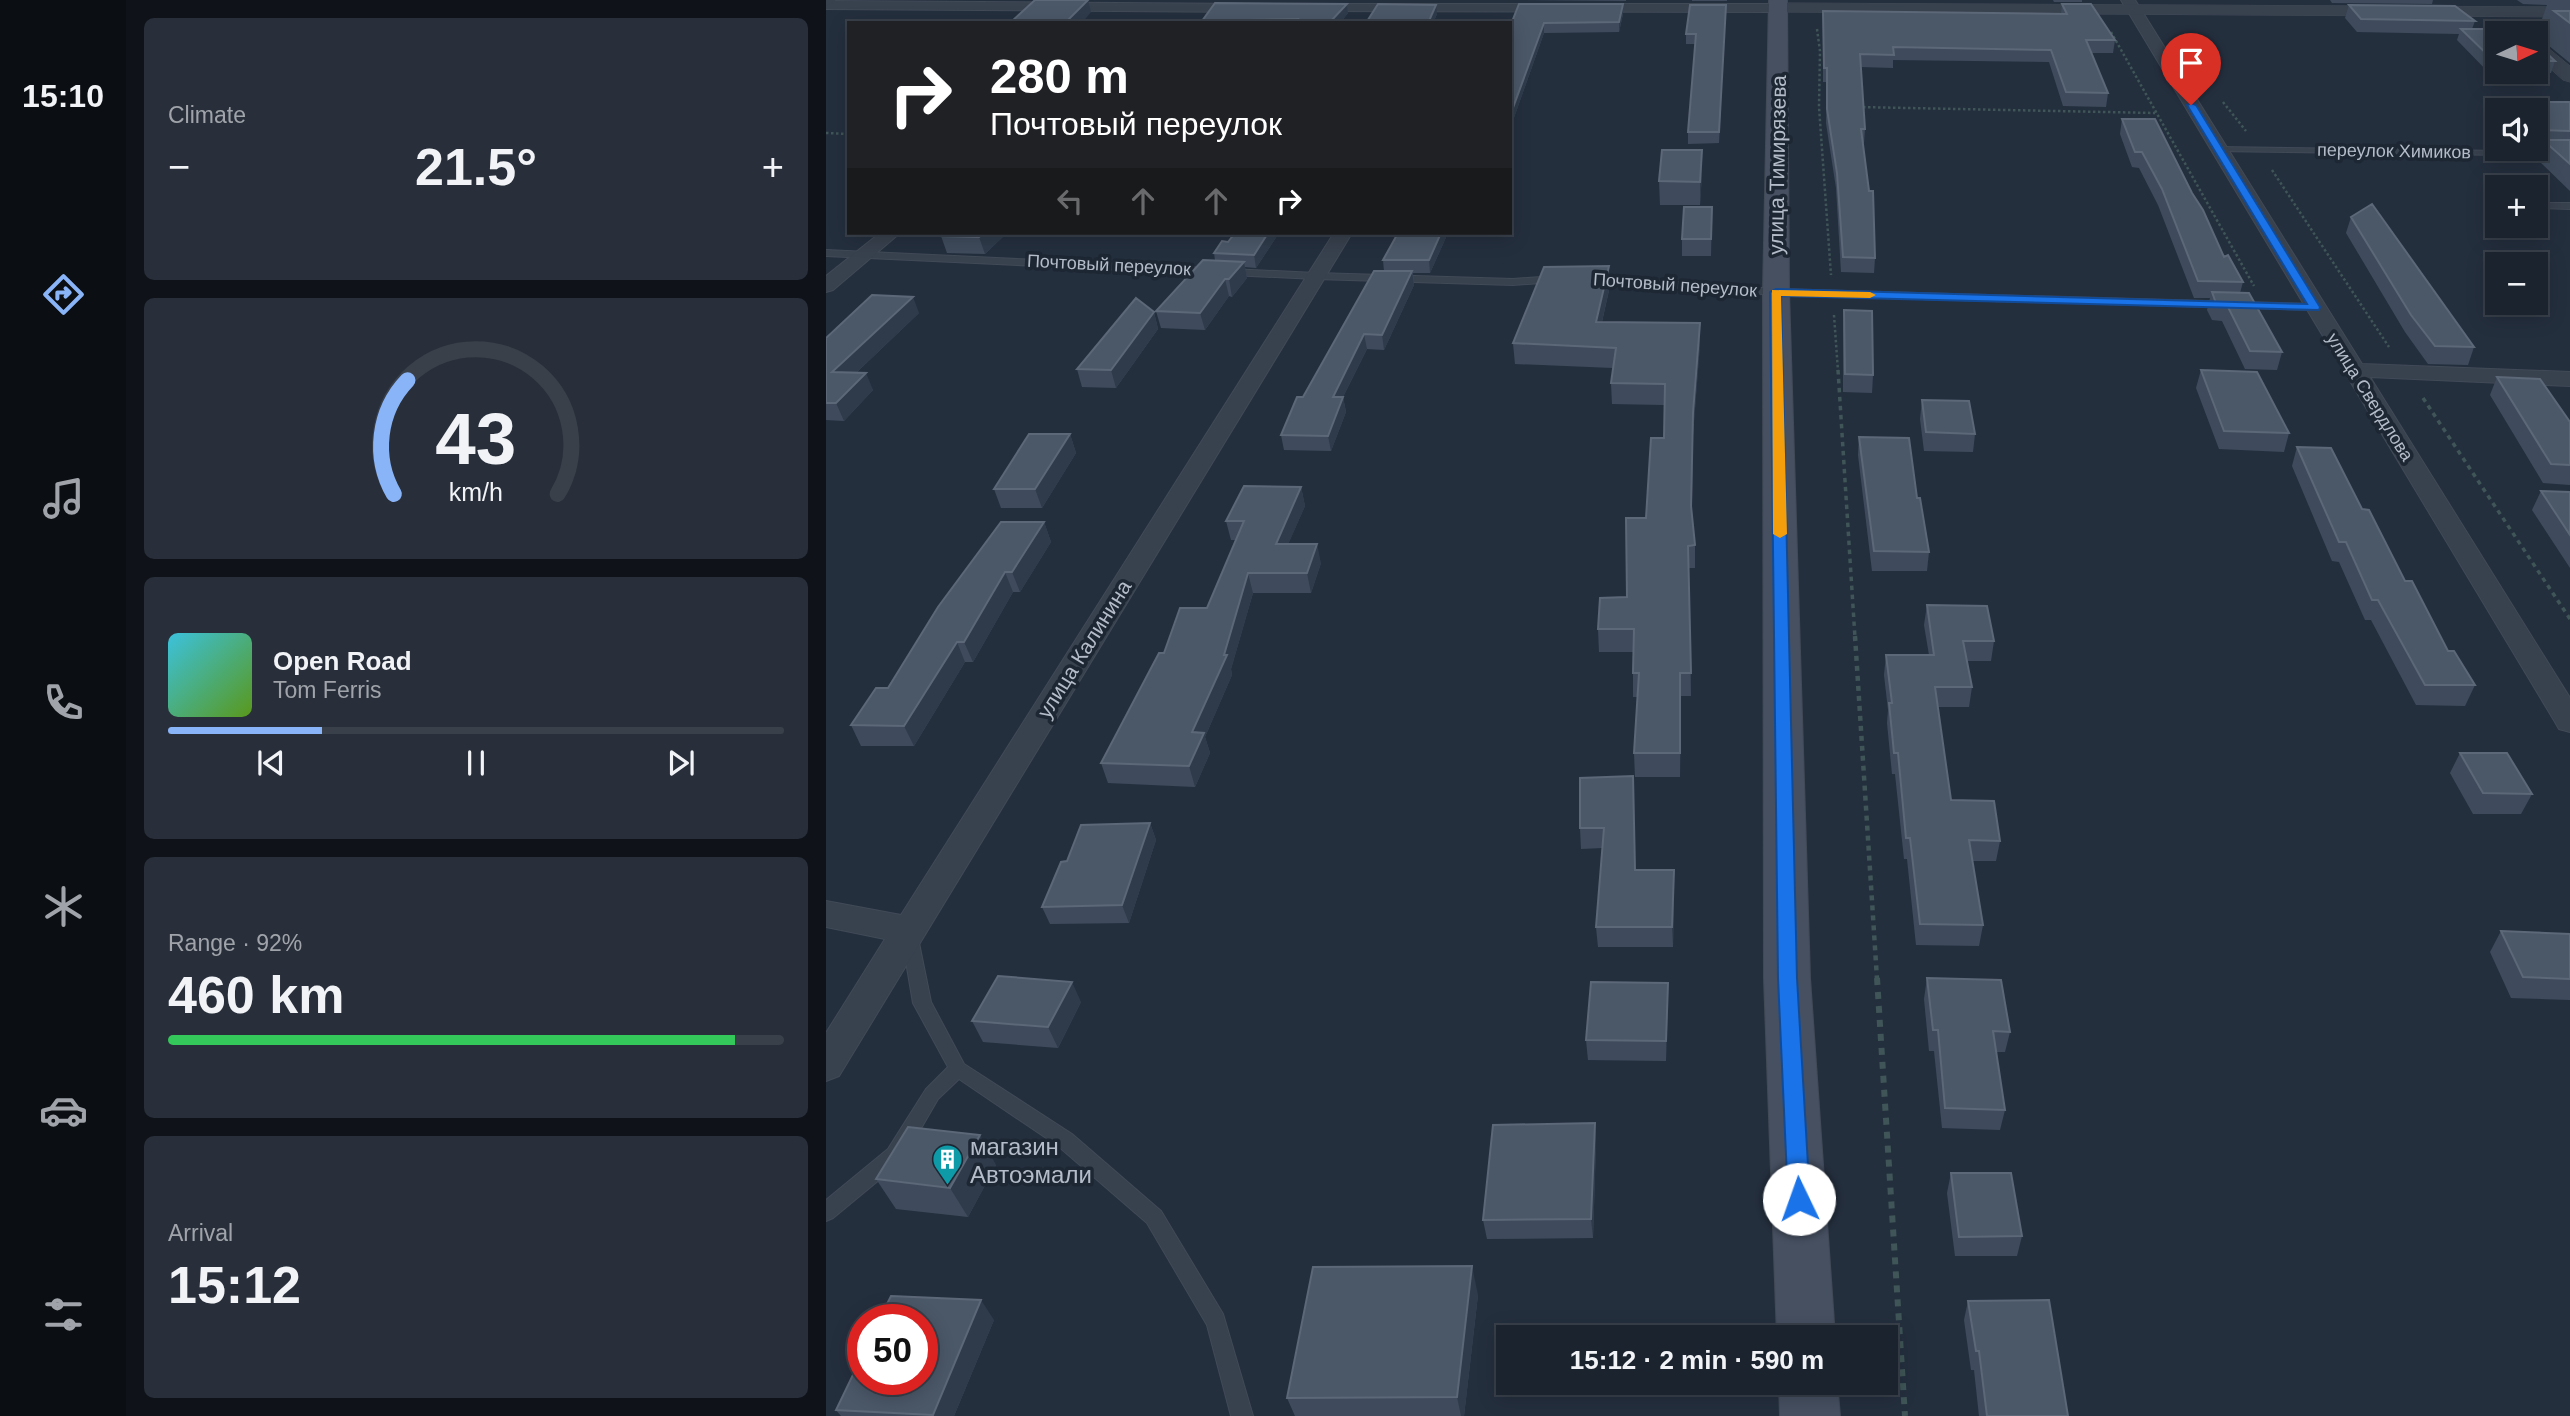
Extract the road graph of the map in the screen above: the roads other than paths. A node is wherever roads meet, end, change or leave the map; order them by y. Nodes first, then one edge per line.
1 (827, 2) edge
2 (1790, 5) edge
3 (2131, 6) edge
4 (2480, 6) edge
5 (1153, 8) junction
6 (1262, 8) edge
7 (1289, 8) edge
8 (1479, 8) junction
9 (2570, 12) edge
10 (1140, 21) edge
11 (1474, 21) edge
12 (2501, 21) edge
13 (2548, 57) edge
14 (2570, 76) edge
15 (2218, 149) junction
16 (2570, 154) edge
17 (2548, 206) edge
18 (2570, 206) edge
19 (889, 235) edge
20 (1342, 235) edge
21 (826, 253) edge
22 (864, 255) junction
23 (1316, 276) junction
24 (1572, 279) edge
25 (1584, 279) edge
26 (826, 286) edge
27 (1776, 292) junction
28 (2315, 307) junction
29 (2354, 370) junction
30 (2570, 379) edge
31 (2570, 722) edge
32 (826, 914) edge
33 (908, 930) junction
34 (826, 1065) edge
35 (958, 1069) junction
36 (826, 1212) edge
37 (1805, 1325) edge
38 (1809, 1395) edge
39 (1242, 1416) edge
40 (1810, 1416) edge

1 - 5 street
2 - 3 street
2 - 8 street
2 - 27 main road, улица Тимирязева
3 - 4 street
3 - 15 street, улица Свердлова
4 - 9 street
4 - 12 street
5 - 6 street
5 - 10 street
7 - 8 street
8 - 11 street
13 - 14 street
15 - 16 lane, переулок Химиков
15 - 28 street, улица Свердлова
17 - 18 lane
19 - 22 street
20 - 23 street, улица Калинина
21 - 22 lane, Почтовый переулок
22 - 23 lane, Почтовый переулок
22 - 26 street
23 - 24 lane, Почтовый переулок
23 - 33 street, улица Калинина
25 - 27 lane, Почтовый переулок
27 - 28 lane, Почтовый переулок
27 - 37 main road, улица Тимирязева
28 - 29 street, улица Свердлова
29 - 30 street
29 - 31 street, улица Свердлова
32 - 33 street
33 - 34 street, улица Калинина
33 - 35 lane
35 - 36 lane
35 - 39 lane
38 - 40 main road

